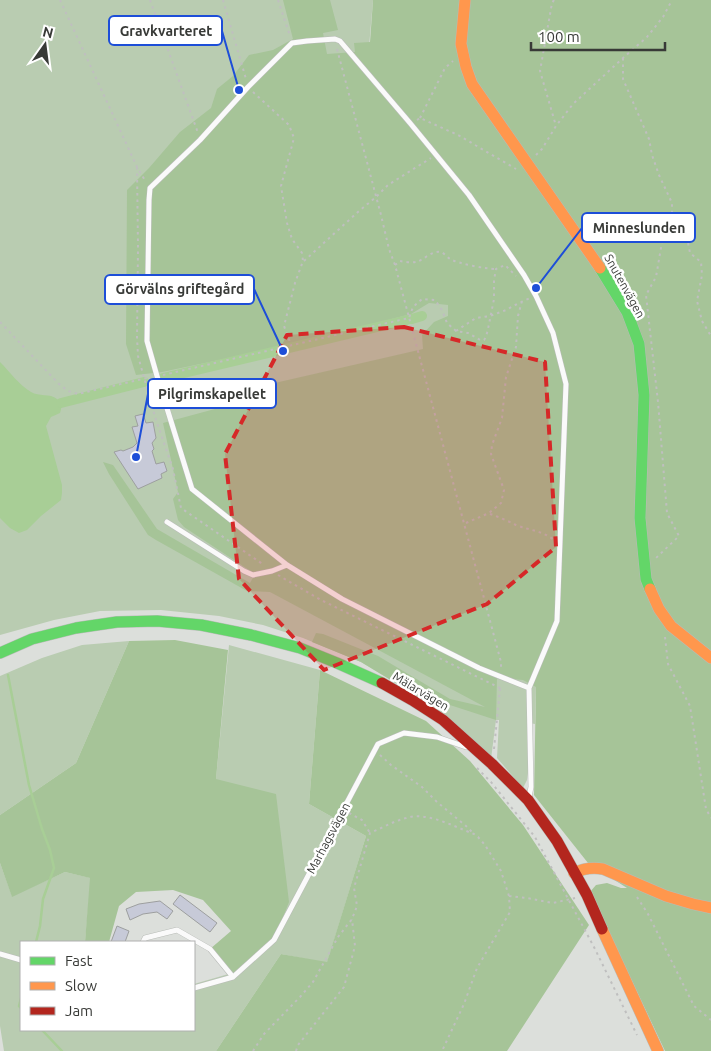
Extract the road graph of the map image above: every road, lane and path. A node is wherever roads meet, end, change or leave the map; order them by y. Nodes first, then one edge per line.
1 (60, 0) edge
2 (150, 0) edge
3 (223, 0) edge
4 (278, 0) edge
5 (465, 0) edge
6 (554, 0) edge
7 (672, 0) edge
8 (335, 39) junction
9 (292, 43) junction
10 (463, 53) junction
11 (623, 58) junction
12 (248, 87) junction
13 (420, 118) junction
14 (410, 122) junction
15 (556, 126) junction
16 (200, 140) junction
17 (436, 155) junction
18 (137, 167) junction
19 (524, 168) junction
20 (150, 188) junction
21 (376, 198) junction
22 (672, 224) junction
23 (303, 262) junction
24 (395, 265) junction
25 (496, 269) junction
26 (518, 278) dead end
27 (536, 296) junction
28 (522, 302) junction
29 (490, 316) junction
30 (409, 318) junction
31 (0, 322) edge
32 (456, 331) junction
33 (711, 336) edge
34 (292, 345) junction
35 (157, 376) junction
36 (144, 378) junction
37 (489, 514) junction
38 (166, 522) dead end
39 (465, 524) junction
40 (560, 545) junction
41 (287, 565) junction
42 (645, 569) junction
43 (272, 571) junction
44 (664, 631) dead end
45 (0, 653) edge
46 (711, 658) edge
47 (501, 677) junction
48 (500, 688) junction
49 (529, 688) junction
50 (375, 750) junction
51 (479, 752) junction
52 (492, 764) junction
53 (528, 800) junction
54 (344, 809) junction
55 (711, 818) edge
56 (370, 833) junction
57 (474, 834) junction
58 (574, 872) junction
59 (634, 893) dead end
60 (587, 895) junction
61 (509, 896) junction
62 (711, 908) edge
63 (352, 919) junction
64 (144, 941) edge
65 (0, 954) edge
66 (20, 960) edge
67 (233, 977) junction
68 (195, 988) edge
69 (711, 1020) edge
70 (253, 1051) edge
71 (296, 1051) edge
72 (442, 1051) edge
73 (658, 1051) edge

1 - 18 path
2 - 16 path
3 - 12 path
4 - 9 path
5 - 10 street, Snutenvägen
6 - 15 path
7 - 11 path
8 - 9 lane
8 - 14 lane
8 - 21 path
9 - 12 lane
10 - 13 path
10 - 19 street, Snutenvägen
11 - 15 path
11 - 22 path
12 - 16 lane
12 - 23 path
13 - 14 path
13 - 19 path
14 - 17 lane
15 - 19 path
16 - 20 lane
17 - 21 path
17 - 27 lane
18 - 20 path
18 - 36 path
19 - 42 street, Snutenvägen
20 - 35 lane
21 - 23 path
21 - 24 path
22 - 33 path
22 - 42 path
23 - 34 path
24 - 25 path
24 - 30 path
25 - 26 path
25 - 29 path
27 - 28 path
27 - 40 lane
28 - 29 path
28 - 37 path
29 - 32 path
29 - 32 path
30 - 32 path
30 - 34 path
30 - 39 path
31 - 36 path
34 - 35 path
35 - 36 path
35 - 41 lane
36 - 43 path
37 - 39 path
37 - 40 path
38 - 43 lane
39 - 47 path
40 - 49 lane
41 - 43 lane
41 - 47 lane
42 - 46 street, Snutenvägen
43 - 48 path
44 - 55 path
45 - 51 street, Mälarvägen
47 - 48 path
47 - 49 lane
48 - 52 path
49 - 53 lane
50 - 51 lane, Marhagsvägen
50 - 54 lane, Marhagsvägen
50 - 57 path
51 - 52 street, Mälarvägen
52 - 53 street, Mälarvägen
53 - 58 street, Mälarvägen
54 - 56 path
54 - 67 lane, Marhagsvägen
56 - 57 path
56 - 63 path
57 - 61 path
58 - 60 street, Mälarvägen
58 - 62 street
59 - 69 path
60 - 61 path
60 - 73 street, Mälarvägen
61 - 72 path
63 - 70 path
63 - 71 path
64 - 67 lane
65 - 66 lane
67 - 68 lane, Marhagsvägen

